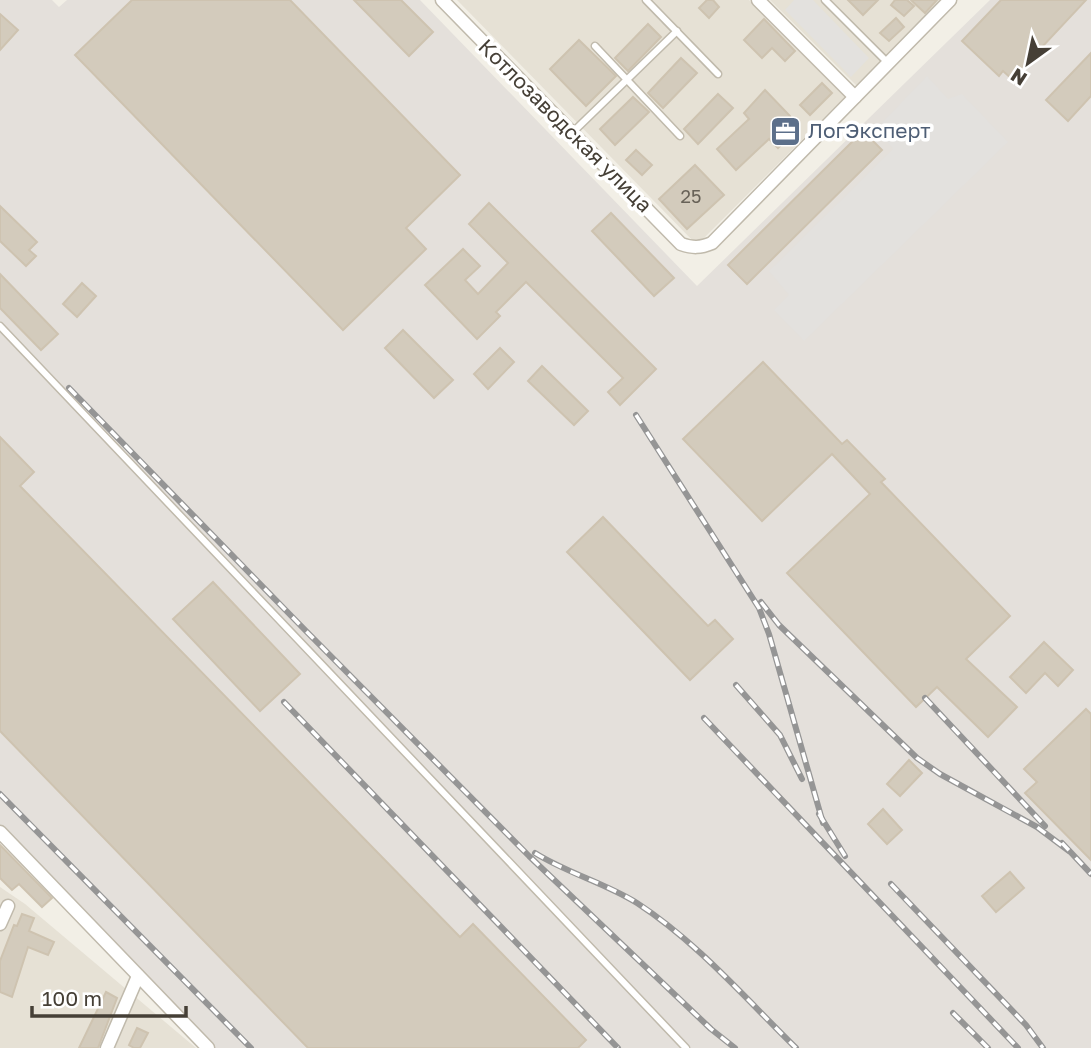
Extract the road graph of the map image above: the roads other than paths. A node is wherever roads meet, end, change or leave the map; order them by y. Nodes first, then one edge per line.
1 (442, 0) edge
2 (646, 0) edge
3 (758, 0) edge
4 (825, 0) edge
5 (950, 0) edge
6 (677, 31) junction
7 (596, 46) dead end
8 (888, 63) junction
9 (719, 74) dead end
10 (627, 79) junction
11 (855, 97) junction
12 (572, 133) junction
13 (680, 136) dead end
14 (0, 326) edge
15 (0, 832) edge
16 (8, 906) dead end
17 (0, 924) edge
18 (138, 976) junction
19 (107, 1048) edge
20 (208, 1048) edge
21 (686, 1048) edge

1 - 12 street, Котлозаводская улица
2 - 6 lane
3 - 11 street
4 - 8 lane
5 - 8 street
6 - 9 lane
6 - 10 lane
7 - 10 lane
8 - 11 street
10 - 12 lane
10 - 13 lane
11 - 12 street, Котлозаводская улица
14 - 21 lane
15 - 18 street
16 - 17 street
18 - 19 street
18 - 20 street

